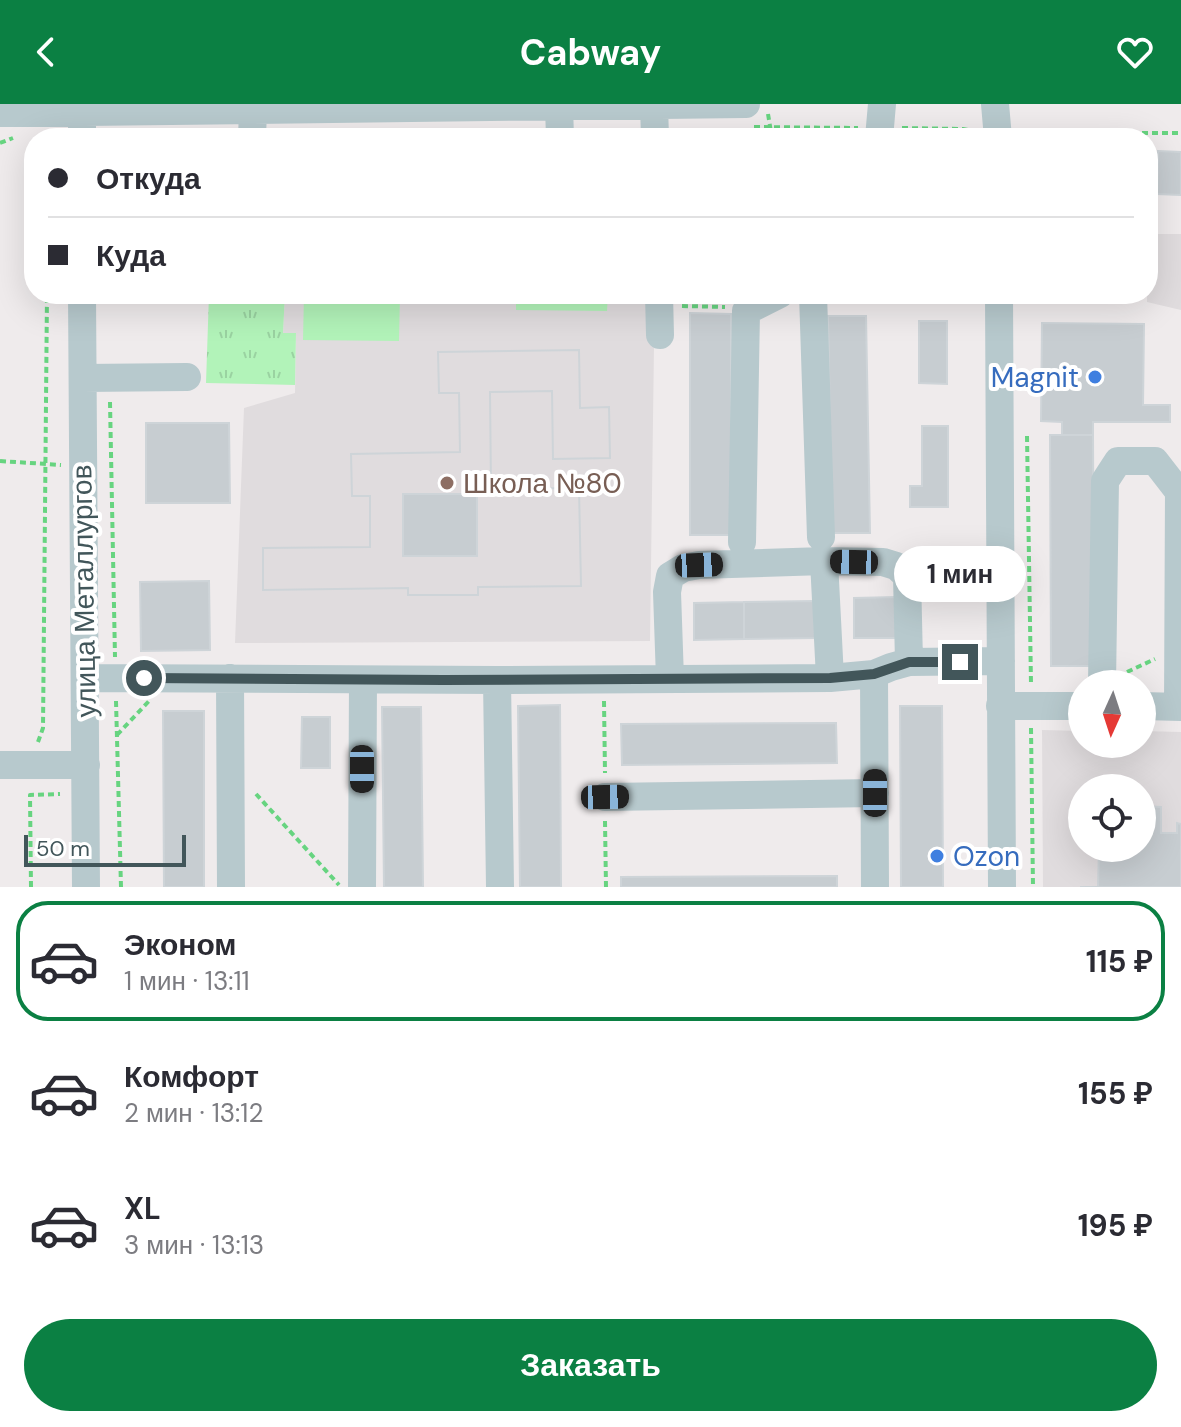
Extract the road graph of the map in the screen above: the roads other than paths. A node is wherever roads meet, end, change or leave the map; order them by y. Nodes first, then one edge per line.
1 (746, 104) edge
2 (882, 104) edge
3 (995, 104) edge
4 (462, 105) edge
5 (624, 105) edge
6 (654, 105) edge
7 (559, 106) junction
8 (0, 113) edge
9 (82, 118) edge
10 (252, 124) edge
11 (560, 128) edge
12 (655, 128) edge
13 (880, 128) edge
14 (997, 128) edge
15 (84, 304) edge
16 (659, 304) edge
17 (760, 304) edge
18 (813, 304) edge
19 (999, 304) edge
20 (660, 335) dead end
21 (187, 377) dead end
22 (96, 378) junction
23 (742, 542) dead end
24 (823, 549) junction
25 (1001, 661) junction
26 (909, 662) junction
27 (1102, 670) edge
28 (874, 674) junction
29 (85, 678) junction
30 (230, 678) junction
31 (830, 678) junction
32 (670, 679) junction
33 (363, 680) junction
34 (497, 680) junction
35 (1000, 706) junction
36 (1068, 706) edge
37 (1156, 706) edge
38 (1180, 707) edge
39 (0, 765) edge
40 (86, 765) junction
41 (875, 793) junction
42 (605, 797) dead end
43 (86, 887) edge
44 (231, 887) edge
45 (362, 887) edge
46 (500, 887) edge
47 (875, 887) edge
48 (1002, 887) edge

1 - 6 street
2 - 13 street
3 - 14 street
4 - 7 street
4 - 10 street
5 - 6 street
5 - 7 street
6 - 12 street
7 - 11 street
8 - 9 street
9 - 10 street
15 - 22 street, улица Металлургов
16 - 20 street
17 - 23 street
18 - 24 street
19 - 25 street
21 - 22 street
22 - 29 street, улица Металлургов
24 - 26 street
24 - 31 street
24 - 32 street
25 - 26 street
25 - 35 street
26 - 28 street
27 - 38 street
28 - 31 street
28 - 41 street
29 - 30 street
29 - 40 street, улица Металлургов
30 - 33 street
30 - 44 street
31 - 32 street
32 - 34 street
33 - 34 street
33 - 45 street
34 - 46 street
35 - 36 street
35 - 48 street
37 - 38 street
39 - 40 street
40 - 43 street, улица Металлургов
41 - 42 street
41 - 47 street

